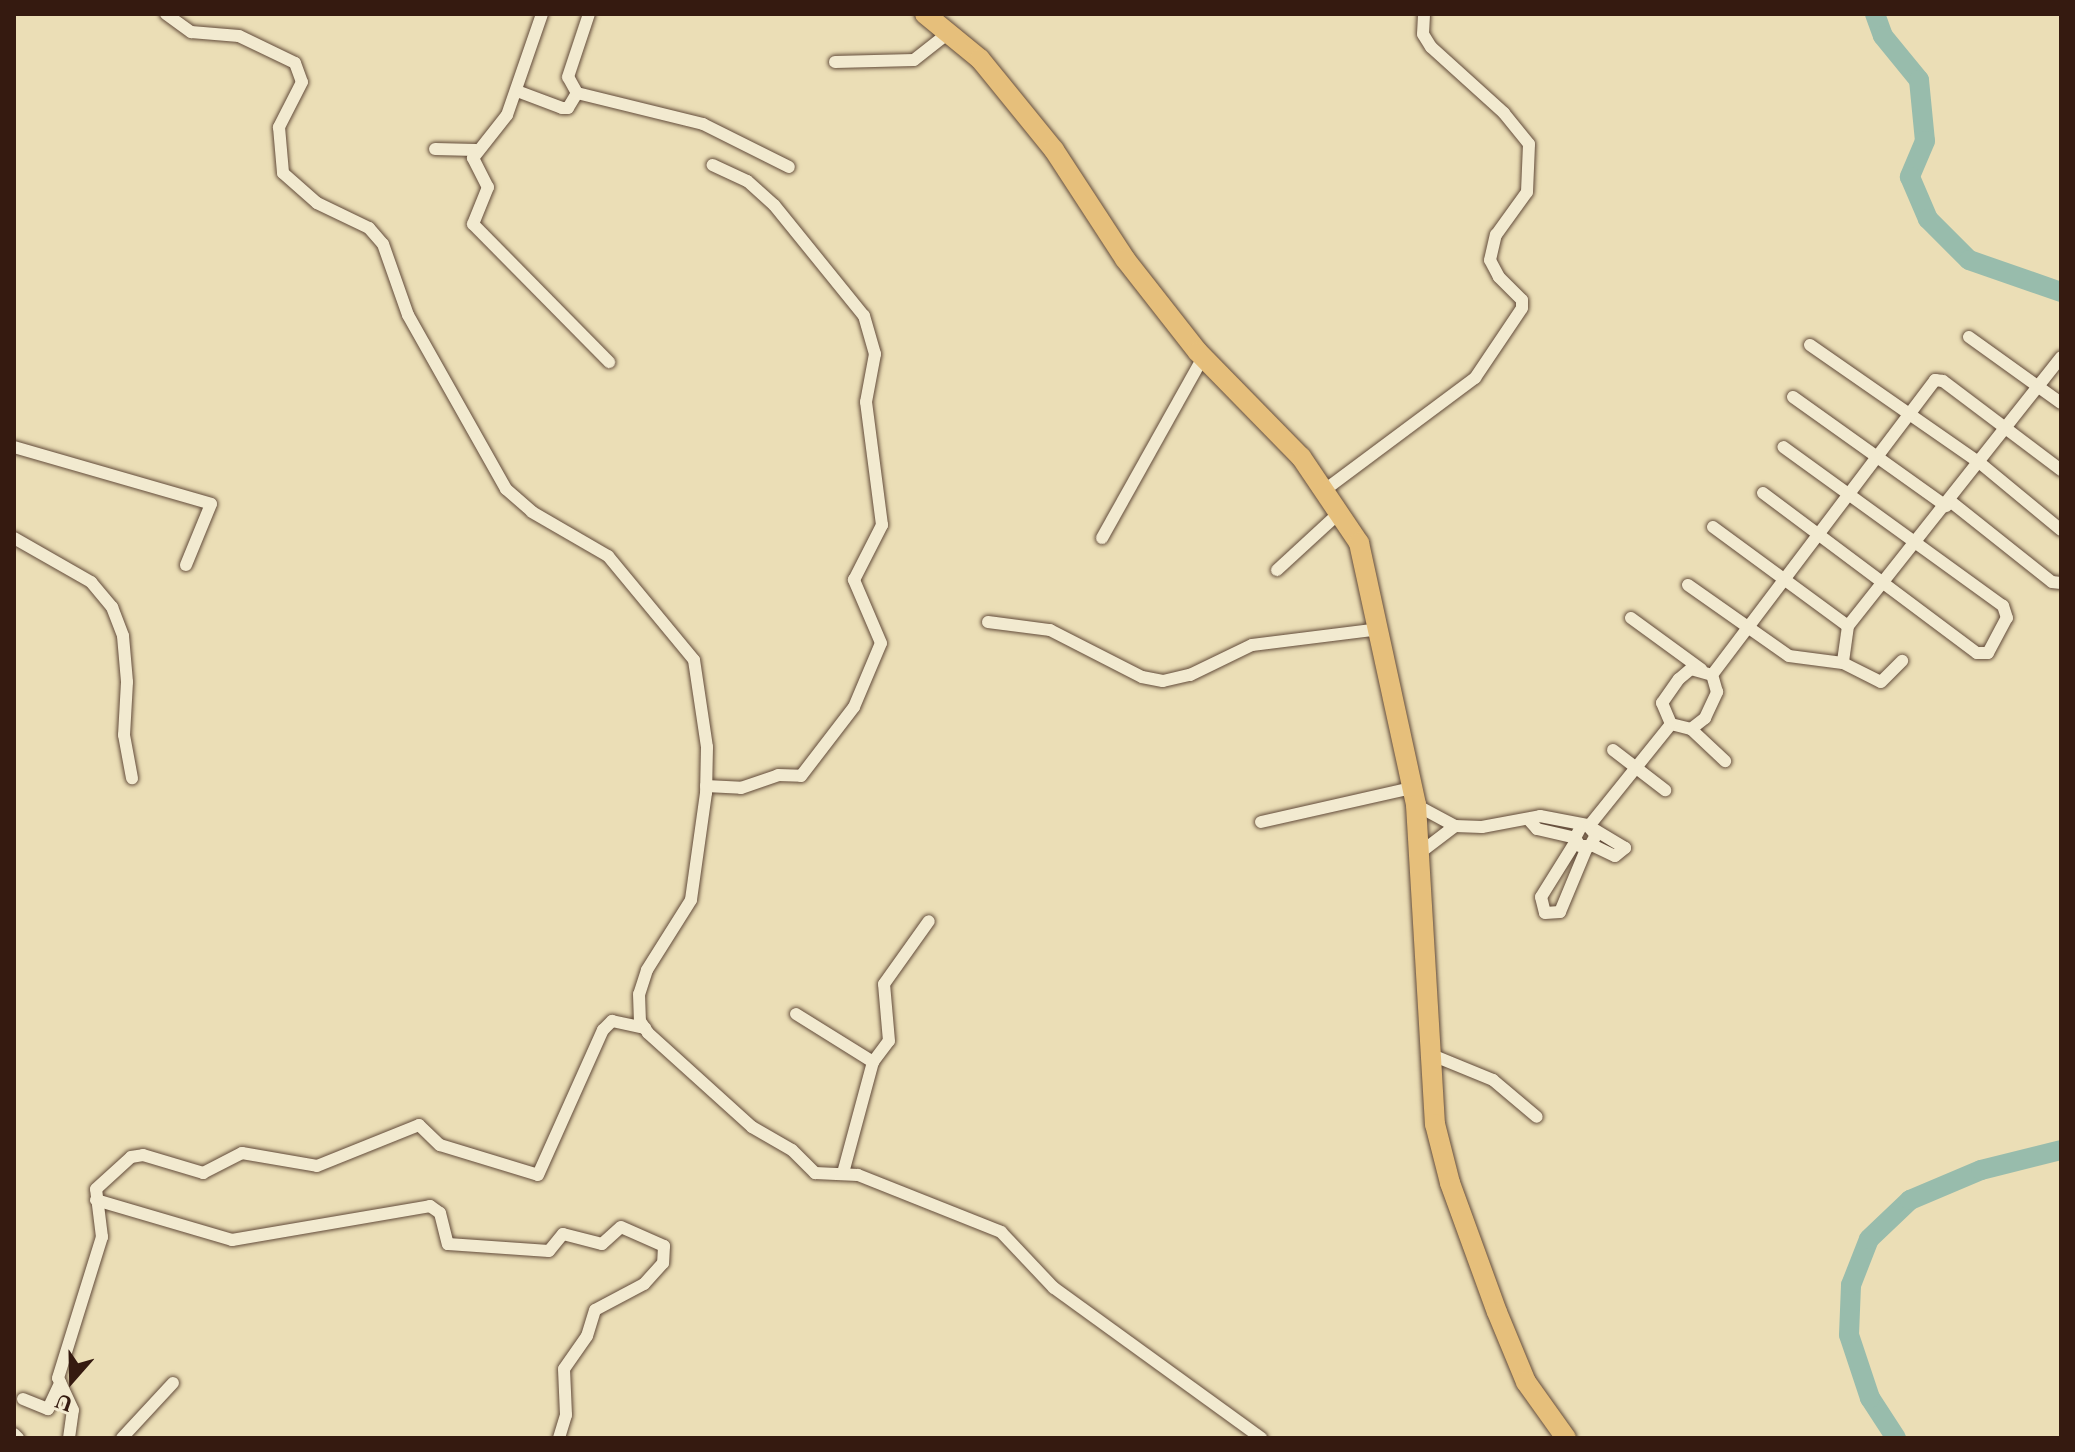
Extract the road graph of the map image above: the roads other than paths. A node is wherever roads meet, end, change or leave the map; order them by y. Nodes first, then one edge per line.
1 (166, 14) edge
2 (542, 14) edge
3 (589, 14) edge
4 (925, 14) edge
5 (1424, 14) edge
6 (947, 34) junction
7 (835, 62) dead end
8 (517, 91) junction
9 (577, 93) junction
10 (435, 149) dead end
11 (476, 150) junction
12 (713, 165) dead end
13 (789, 167) dead end
14 (1969, 337) dead end
15 (1810, 345) dead end
16 (1203, 357) junction
17 (2061, 357) edge
18 (609, 362) dead end
19 (2038, 387) junction
20 (1793, 397) dead end
21 (2061, 403) edge
22 (1912, 408) junction
23 (2007, 428) junction
24 (14, 447) edge
25 (1783, 447) dead end
26 (1875, 457) junction
27 (1980, 463) junction
28 (2061, 470) edge
29 (1326, 489) junction
30 (1763, 493) dead end
31 (1849, 493) junction
32 (1948, 504) junction
33 (1340, 512) junction
34 (1713, 527) dead end
35 (2061, 530) edge
36 (1820, 532) junction
37 (14, 538) edge
38 (1102, 538) dead end
39 (1917, 540) junction
40 (186, 565) dead end
41 (1277, 570) dead end
42 (1783, 581) junction
43 (1886, 582) junction
44 (2061, 583) edge
45 (1688, 585) dead end
46 (1631, 618) dead end
47 (988, 622) dead end
48 (1848, 626) junction
49 (1380, 629) junction
50 (1747, 629) junction
51 (1902, 661) dead end
52 (1843, 663) junction
53 (1706, 672) junction
54 (1671, 724) junction
55 (1691, 729) junction
56 (1613, 750) dead end
57 (1725, 761) dead end
58 (1636, 768) junction
59 (132, 778) dead end
60 (706, 786) junction
61 (1665, 790) dead end
62 (1414, 797) junction
63 (1529, 820) junction
64 (1261, 822) dead end
65 (1455, 826) junction
66 (1589, 827) junction
67 (1582, 842) junction
68 (1421, 852) junction
69 (929, 921) dead end
70 (796, 1014) dead end
71 (645, 1028) junction
72 (1432, 1055) junction
73 (873, 1062) junction
74 (1537, 1117) dead end
75 (843, 1173) junction
76 (96, 1200) junction
77 (60, 1383) junction
78 (173, 1383) dead end
79 (23, 1399) dead end
80 (69, 1438) edge
81 (122, 1438) edge
82 (559, 1438) edge
83 (1261, 1438) edge
84 (1566, 1438) edge

1 - 60 street
2 - 8 street
3 - 9 street
4 - 6 main road
5 - 29 street
6 - 7 street
6 - 16 main road
8 - 9 street
8 - 11 street
9 - 13 street
10 - 11 street
11 - 18 street
12 - 60 street
14 - 19 street
15 - 22 street
16 - 29 main road
16 - 38 street
17 - 19 street
19 - 21 street
19 - 23 street
20 - 26 street
22 - 23 street
22 - 26 street
22 - 27 street
23 - 27 street
23 - 28 street
24 - 40 street
25 - 31 street
26 - 31 street
26 - 32 street
27 - 32 street
27 - 35 street
29 - 33 main road
30 - 36 street
31 - 36 street
31 - 39 street
32 - 39 street
32 - 44 street
33 - 41 street
33 - 49 main road
34 - 42 street
36 - 42 street
36 - 43 street
37 - 59 street
39 - 43 street
39 - 43 street
42 - 48 street
42 - 50 street
43 - 48 street
45 - 50 street
46 - 53 street
47 - 49 street
48 - 52 street
49 - 62 main road
50 - 52 street
50 - 53 street
51 - 52 street
53 - 54 street
53 - 55 street
54 - 55 street
54 - 58 street
55 - 57 street
56 - 58 street
58 - 61 street
58 - 66 street
60 - 71 street
62 - 64 street
62 - 65 street
62 - 68 main road
63 - 65 street
63 - 66 street
63 - 67 street
65 - 68 street
66 - 67 street
66 - 67 street
66 - 67 street
67 - 67 street
68 - 72 main road
69 - 73 street
70 - 73 street
71 - 75 street
71 - 76 street
72 - 74 street
72 - 84 main road
73 - 75 street
75 - 83 street
76 - 77 street
76 - 82 street
77 - 79 street
77 - 80 street
78 - 81 street

